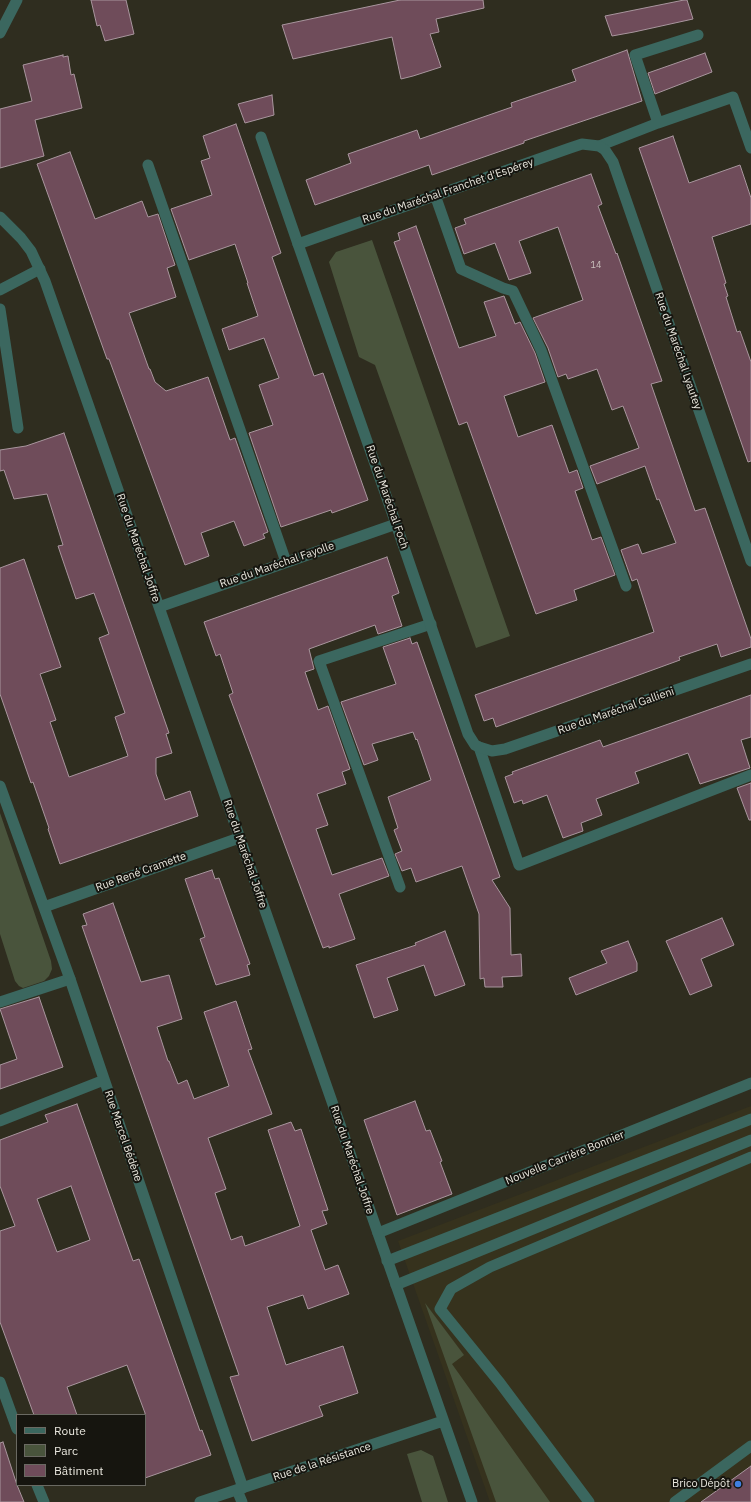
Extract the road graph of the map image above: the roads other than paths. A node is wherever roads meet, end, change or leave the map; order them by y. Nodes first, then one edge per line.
1 (17, 0) edge
2 (0, 33) edge
3 (698, 35) dead end
4 (658, 122) junction
5 (261, 138) dead end
6 (599, 146) junction
7 (751, 148) edge
8 (148, 165) dead end
9 (435, 195) junction
10 (0, 217) edge
11 (298, 244) junction
12 (40, 269) junction
13 (0, 290) edge
14 (0, 309) edge
15 (18, 428) dead end
16 (396, 524) junction
17 (751, 560) edge
18 (286, 562) junction
19 (626, 586) dead end
20 (159, 607) junction
21 (431, 624) junction
22 (751, 664) edge
23 (479, 747) junction
24 (751, 775) edge
25 (0, 786) edge
26 (239, 838) junction
27 (400, 887) dead end
28 (44, 907) junction
29 (70, 979) junction
30 (0, 1002) edge
31 (104, 1080) junction
32 (751, 1083) edge
33 (751, 1119) edge
34 (0, 1121) edge
35 (751, 1140) edge
36 (751, 1157) edge
37 (378, 1233) junction
38 (387, 1261) junction
39 (396, 1285) junction
40 (0, 1382) edge
41 (443, 1421) junction
42 (16, 1426) edge
43 (751, 1446) edge
44 (37, 1486) edge
45 (240, 1489) junction
46 (44, 1502) edge
47 (200, 1502) edge
48 (242, 1502) edge
49 (472, 1502) edge
50 (589, 1502) edge
51 (675, 1502) edge

1 - 2 street
3 - 4 street
4 - 6 street
4 - 7 street
5 - 11 street, Rue du Maréchal Foch
6 - 9 street, Rue du Maréchal Franchet d'Espérey
6 - 17 street, Rue du Maréchal Lyautey
8 - 18 street
9 - 11 street, Rue du Maréchal Franchet d'Espérey
9 - 19 street
10 - 12 street, Rue du Maréchal Joffre
11 - 16 street, Rue du Maréchal Foch
12 - 13 street
12 - 20 street, Rue du Maréchal Joffre
14 - 15 street
16 - 18 street, Rue du Maréchal Fayolle
16 - 21 street, Rue du Maréchal Foch
18 - 20 street, Rue du Maréchal Fayolle
20 - 26 street, Rue du Maréchal Joffre
21 - 23 street, Rue du Maréchal Foch
21 - 27 street
22 - 23 street, Rue du Maréchal Gallieni
23 - 24 street, Rue du Maréchal Foch
25 - 28 street, Rue Marcel Bédène
26 - 28 street, Rue René Cramette
26 - 37 street, Rue du Maréchal Joffre
28 - 29 street, Rue Marcel Bédène
29 - 30 street
29 - 31 street, Rue Marcel Bédène
31 - 34 street
31 - 45 street, Rue Marcel Bédène
32 - 37 street, Nouvelle Carrière Bonnier
33 - 38 street
35 - 39 street
36 - 50 street
37 - 38 street, Rue du Maréchal Joffre
38 - 39 street, Rue du Maréchal Joffre
39 - 41 street, Rue du Maréchal Joffre
40 - 42 street
41 - 45 street, Rue de la Résistance
41 - 49 street, Rue du Maréchal Joffre
43 - 51 street
44 - 46 street
45 - 47 street, Rue de la Résistance
45 - 48 street, Rue Marcel Bédène

